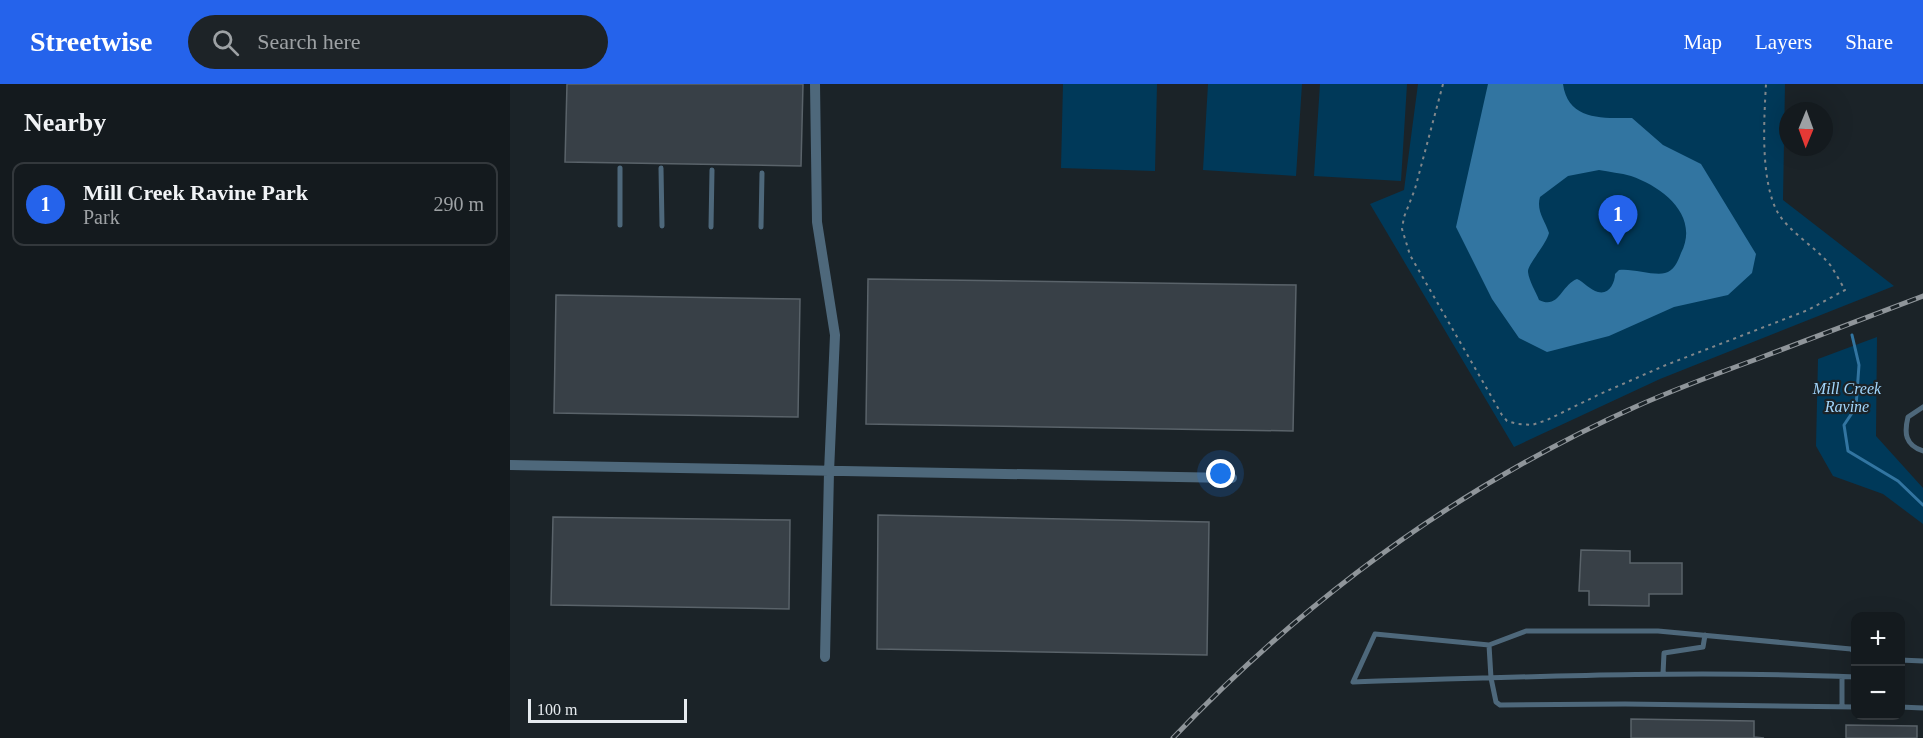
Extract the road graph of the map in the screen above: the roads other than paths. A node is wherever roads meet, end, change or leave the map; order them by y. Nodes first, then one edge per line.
1 (815, 84) edge
2 (620, 168) dead end
3 (661, 168) dead end
4 (712, 170) dead end
5 (762, 173) dead end
6 (620, 225) dead end
7 (662, 226) dead end
8 (711, 226) dead end
9 (761, 227) dead end
10 (1923, 407) edge
11 (1923, 451) edge
12 (510, 465) edge
13 (829, 472) junction
14 (1232, 478) dead end
15 (1705, 635) junction
16 (1489, 645) junction
17 (1851, 649) edge
18 (825, 657) dead end
19 (1905, 660) edge
20 (1923, 661) edge
21 (1663, 674) junction
22 (1842, 676) junction
23 (1851, 677) edge
24 (1491, 678) junction
25 (1842, 706) junction
26 (1851, 706) edge
27 (1905, 707) edge
28 (1923, 708) edge

1 - 13 street
2 - 6 lane
3 - 7 lane
4 - 8 lane
5 - 9 lane
10 - 11 lane
12 - 13 street
13 - 14 street
13 - 18 street
15 - 16 lane
15 - 17 lane
15 - 21 lane
16 - 24 lane
16 - 24 lane
19 - 20 lane
21 - 22 lane
21 - 24 lane
22 - 23 lane
22 - 25 lane
24 - 25 lane
25 - 26 lane
27 - 28 lane

